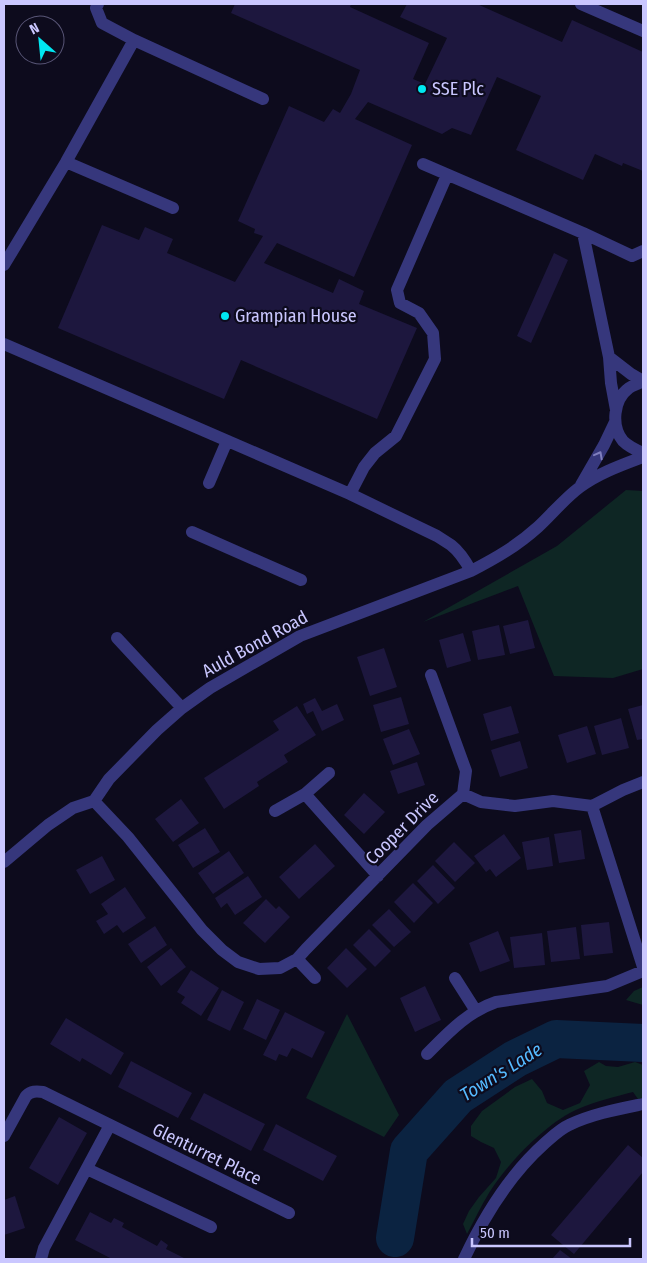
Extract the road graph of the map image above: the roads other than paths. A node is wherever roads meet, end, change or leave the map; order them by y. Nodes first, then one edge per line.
1 (98, 4) edge
2 (581, 4) edge
3 (643, 32) edge
4 (134, 40) junction
5 (263, 99) dead end
6 (66, 162) junction
7 (423, 164) dead end
8 (447, 175) junction
9 (174, 208) dead end
10 (583, 234) junction
11 (643, 251) edge
12 (4, 265) edge
13 (4, 344) edge
14 (609, 357) junction
15 (643, 381) edge
16 (615, 416) junction
17 (227, 441) junction
18 (643, 453) edge
19 (643, 457) edge
20 (209, 483) dead end
21 (580, 487) junction
22 (350, 494) junction
23 (192, 532) dead end
24 (470, 570) junction
25 (301, 580) dead end
26 (117, 638) dead end
27 (431, 675) dead end
28 (182, 708) junction
29 (329, 773) dead end
30 (643, 782) edge
31 (305, 794) junction
32 (463, 794) junction
33 (94, 801) junction
34 (592, 806) junction
35 (275, 812) dead end
36 (4, 862) edge
37 (378, 876) junction
38 (297, 959) junction
39 (643, 966) edge
40 (643, 971) edge
41 (315, 978) dead end
42 (456, 978) dead end
43 (476, 1011) junction
44 (427, 1054) dead end
45 (643, 1104) edge
46 (110, 1125) junction
47 (4, 1136) edge
48 (87, 1169) junction
49 (289, 1213) dead end
50 (211, 1227) dead end
51 (41, 1259) edge
52 (464, 1259) edge

1 - 4 street
2 - 3 street
4 - 5 street
4 - 6 street
6 - 9 street
6 - 12 street
7 - 8 street
8 - 10 street
8 - 22 street
10 - 11 street
10 - 14 street
13 - 17 street
14 - 15 street
14 - 16 street
15 - 16 street, Auld Bond Road
16 - 18 street
21 -> 16 street, Auld Bond Road
17 - 20 street
17 - 22 street
19 - 21 street, Auld Bond Road
21 - 24 street, Auld Bond Road
22 - 24 street
23 - 25 street
24 - 28 street, Auld Bond Road
26 - 28 street
27 - 32 street
28 - 33 street, Auld Bond Road
29 - 31 street
30 - 34 street
31 - 35 street
31 - 37 street
32 - 34 street, Cooper Drive
32 - 37 street, Cooper Drive
33 - 36 street
33 - 38 street, Cooper Drive
34 - 39 street
37 - 38 street, Cooper Drive
38 - 41 street
40 - 43 street
42 - 43 street
43 - 44 street
45 - 52 street
46 - 47 street, Glenturret Place
46 - 48 street
46 - 49 street, Glenturret Place
48 - 50 street
48 - 51 street

